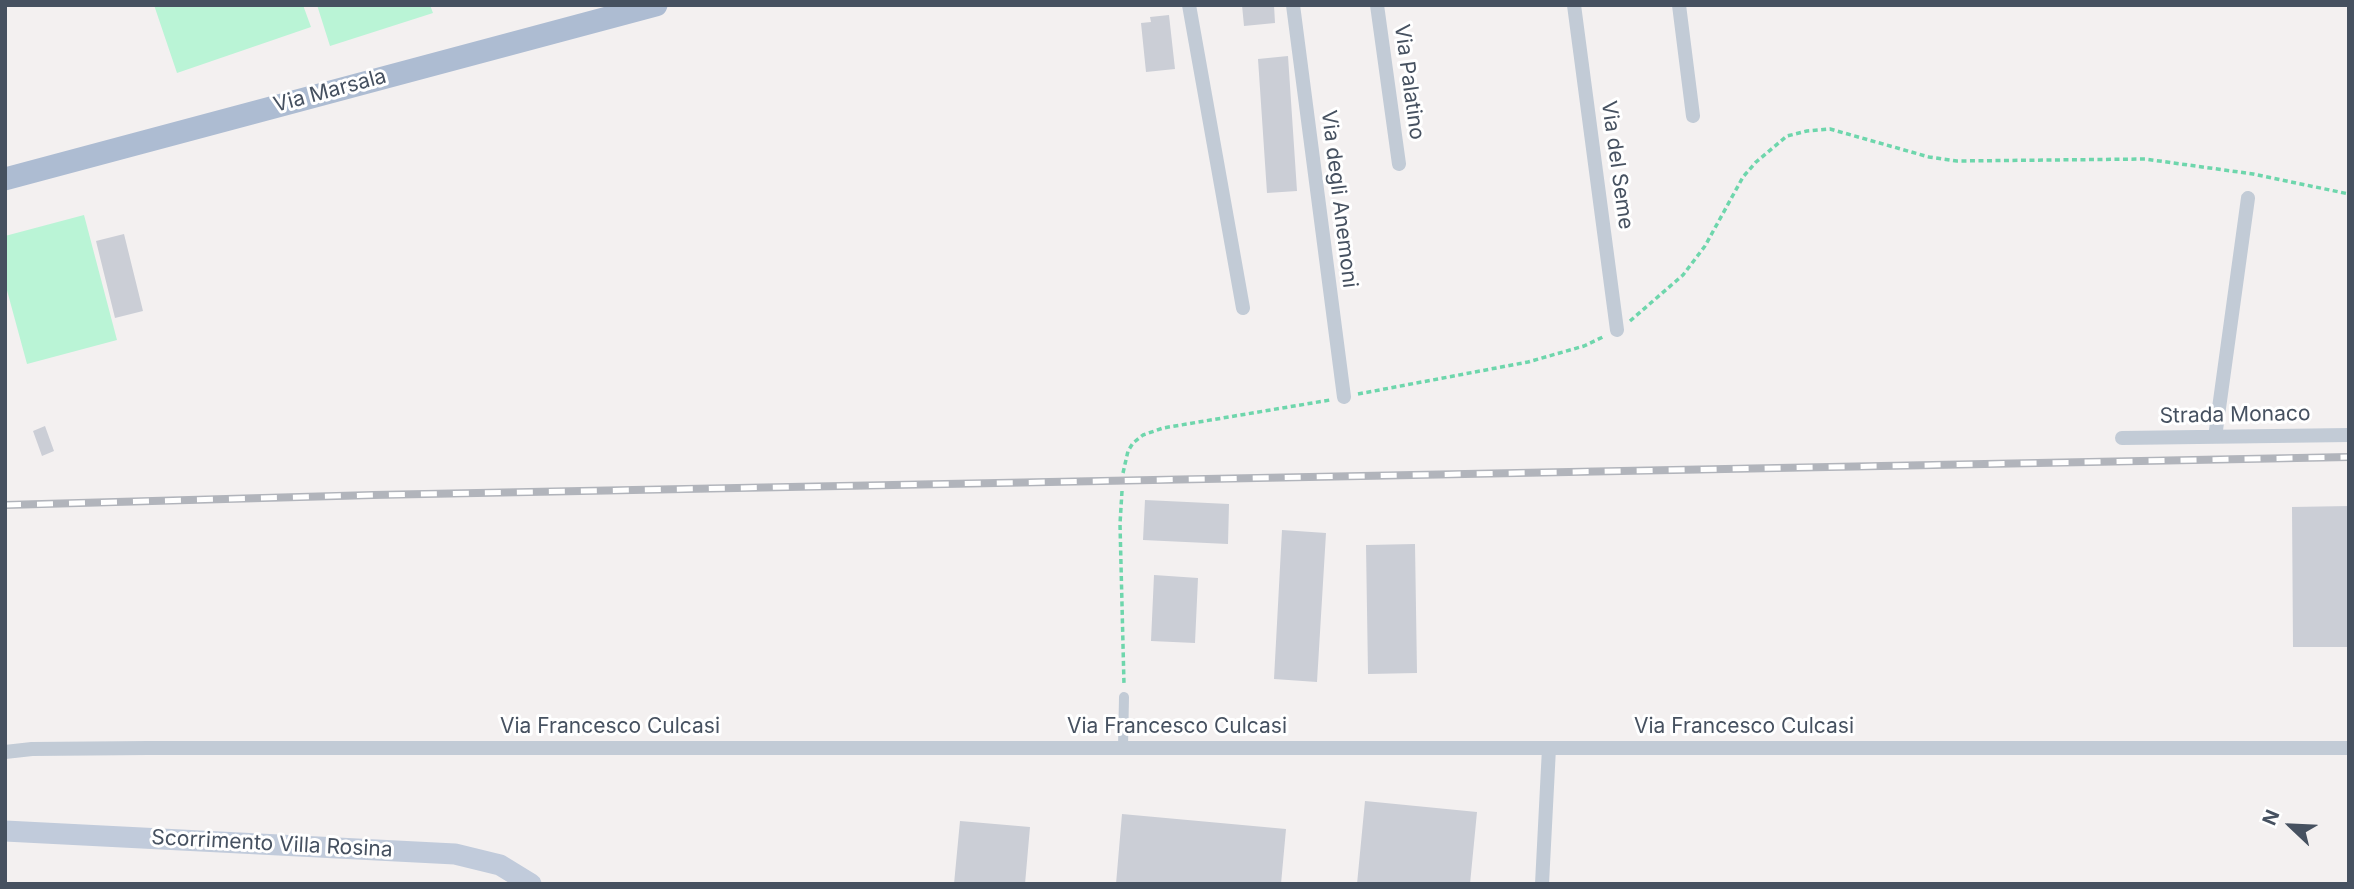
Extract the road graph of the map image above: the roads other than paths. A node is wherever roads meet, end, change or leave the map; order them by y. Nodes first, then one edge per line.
1 (656, 5) edge
2 (1189, 5) edge
3 (1293, 5) edge
4 (1377, 5) edge
5 (1574, 5) edge
6 (1679, 5) edge
7 (1693, 116) dead end
8 (1399, 164) dead end
9 (5, 179) edge
10 (2248, 198) dead end
11 (1243, 308) dead end
12 (1617, 330) road end
13 (1344, 397) road end
14 (2349, 435) edge
15 (2215, 437) junction
16 (2122, 438) dead end
17 (1124, 697) road end
18 (1123, 748) junction
19 (1549, 748) junction
20 (2349, 748) edge
21 (5, 752) edge
22 (5, 831) edge
23 (531, 884) edge
24 (1542, 884) edge

1 - 9 main road, Via Marsala
2 - 11 street
3 - 13 street, Via degli Anemoni
4 - 8 street, Via Palatino
5 - 12 street, Via del Seme
6 - 7 street
10 - 15 street
14 - 15 street, Strada Monaco
15 - 16 street, Strada Monaco
17 - 18 street
18 - 19 street, Via Francesco Culcasi
18 - 21 street, Via Francesco Culcasi
19 - 20 street, Via Francesco Culcasi
19 - 24 street
22 - 23 main road, Scorrimento Villa Rosina

